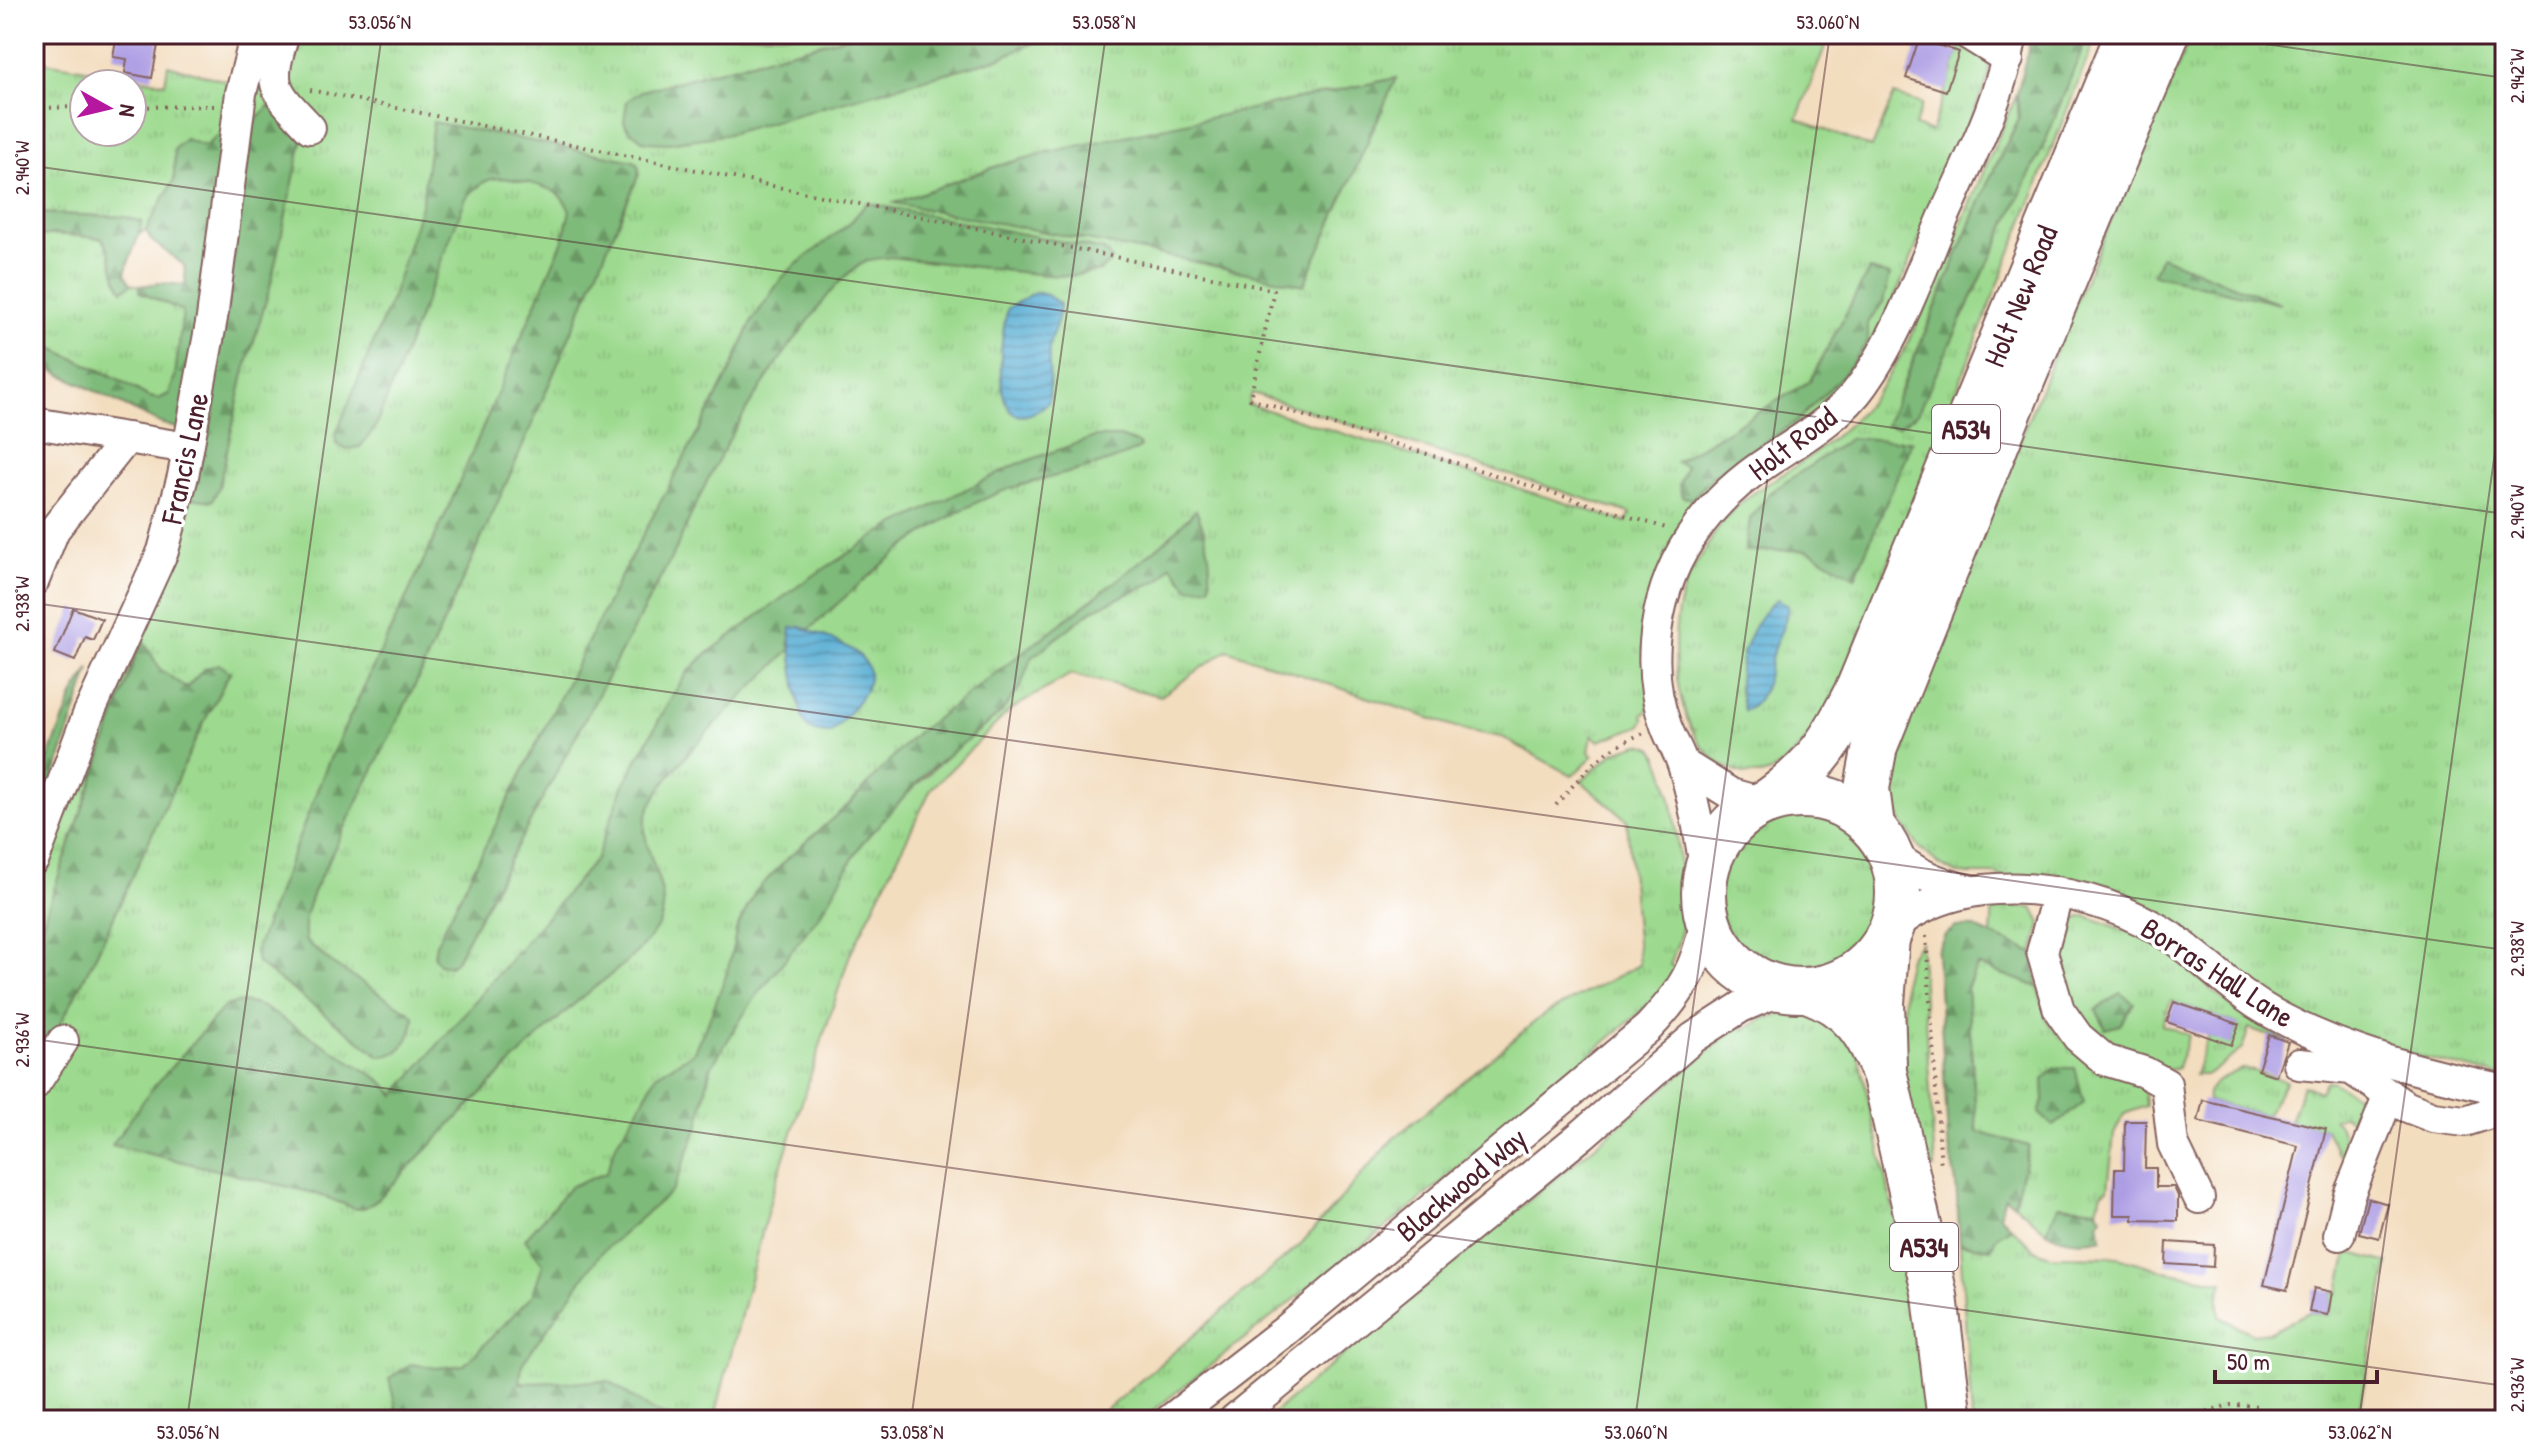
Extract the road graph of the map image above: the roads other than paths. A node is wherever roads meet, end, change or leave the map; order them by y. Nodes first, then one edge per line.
1 (256, 34) edge
2 (284, 34) edge
3 (1968, 34) edge
4 (2128, 34) edge
5 (2167, 34) edge
6 (2010, 47) edge
7 (310, 128) dead end
8 (34, 423) edge
9 (127, 438) junction
10 (188, 448) junction
11 (34, 580) edge
12 (1683, 764) junction
13 (1766, 802) junction
14 (1880, 838) junction
15 (34, 859) edge
16 (1706, 872) junction
17 (1973, 891) junction
18 (2058, 892) junction
19 (1707, 916) junction
20 (1901, 933) junction
21 (1802, 990) junction
22 (63, 1041) dead end
23 (2299, 1064) dead end
24 (1885, 1076) junction
25 (34, 1085) edge
26 (2503, 1090) edge
27 (2389, 1095) junction
28 (2199, 1198) dead end
29 (2339, 1235) dead end
30 (1170, 1420) edge
31 (1234, 1420) edge
32 (1950, 1420) edge

1 - 10 street, Francis Lane
2 - 7 street
3 - 6 street
4 - 13 highway, Holt New Road / A534
5 - 14 highway, Holt New Road / A534
6 - 12 street, Holt Road
8 - 9 street
9 - 10 street
9 - 11 street
10 - 15 street, Francis Lane
12 - 13 street
12 - 16 street, Holt Road
13 - 14 highway
13 - 16 highway
14 - 17 street, Borras Hall Lane
14 - 20 highway
16 - 19 highway
17 - 18 street, Borras Hall Lane
17 - 20 street, Borras Hall Lane
18 - 26 street, Borras Hall Lane
18 - 28 street
19 - 21 highway
19 - 30 street, Blackwood Way
20 - 21 highway
20 - 24 highway, A534
21 - 24 highway, A534
21 - 31 street, Blackwood Way
22 - 25 street
23 - 27 street
24 - 32 highway, A534
26 - 27 street
27 - 29 street

